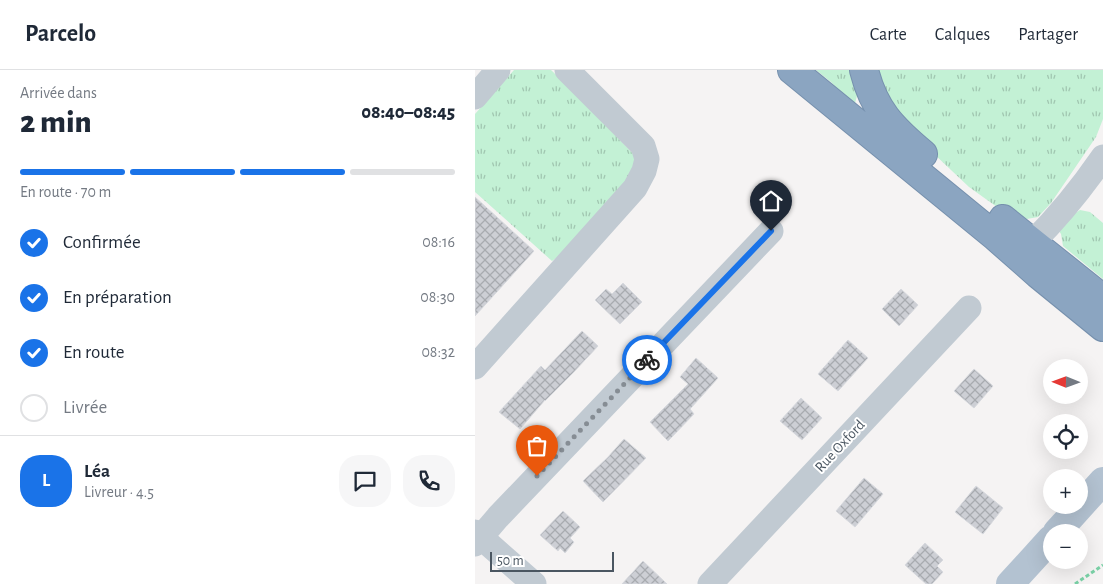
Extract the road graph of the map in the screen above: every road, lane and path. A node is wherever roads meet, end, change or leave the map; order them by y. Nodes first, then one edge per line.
1 (498, 70) edge
2 (567, 70) edge
3 (792, 70) edge
4 (864, 70) edge
5 (475, 97) edge
6 (1103, 158) edge
7 (1095, 187) edge
8 (771, 231) dead end
9 (1033, 243) junction
10 (1103, 299) edge
11 (969, 308) dead end
12 (1103, 327) edge
13 (475, 367) edge
14 (1103, 481) edge
15 (1064, 524) edge
16 (477, 537) edge
17 (1043, 548) edge
18 (1103, 565) edge
19 (534, 584) edge
20 (710, 584) edge
21 (1010, 584) edge
22 (1075, 584) edge

1 - 5 street
2 - 13 street
3 - 12 highway
4 - 9 highway
6 - 7 street
7 - 9 street
8 - 16 street
9 - 10 highway
11 - 20 street, Rue Oxford
14 - 15 main road
16 - 19 street
17 - 21 main road
18 - 22 path

